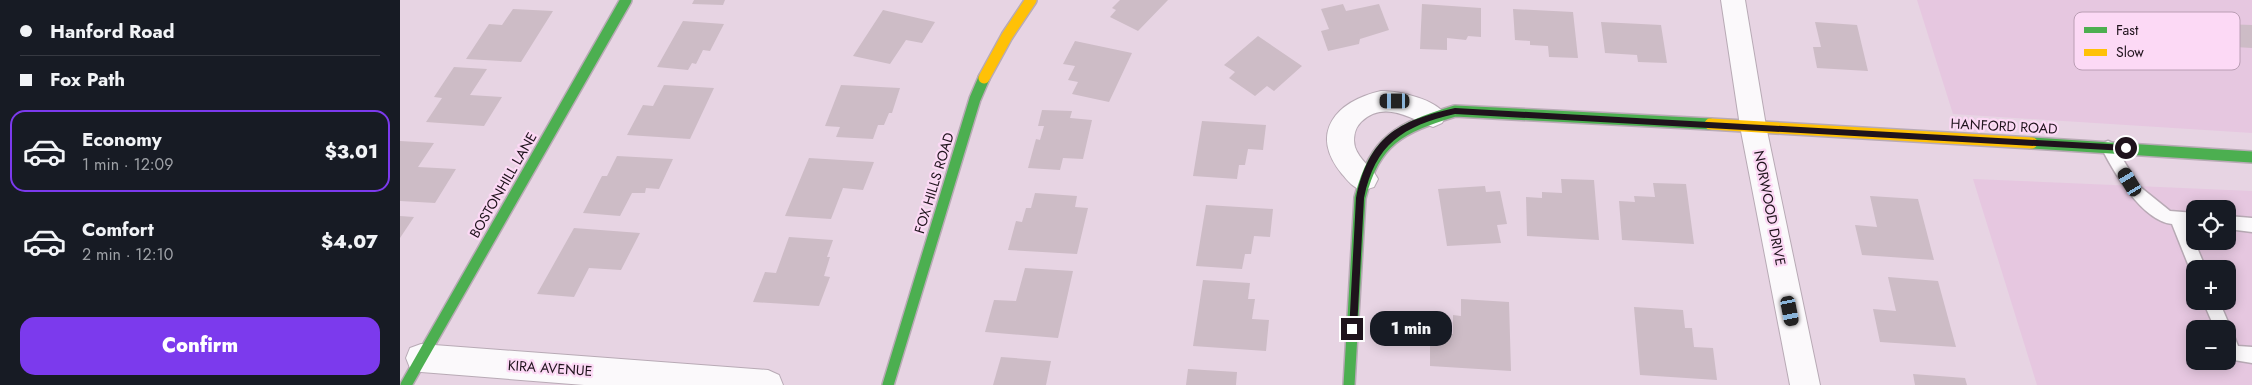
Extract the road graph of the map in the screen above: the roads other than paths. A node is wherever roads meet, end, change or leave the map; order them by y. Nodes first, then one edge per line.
1 (626, 0) edge
2 (1030, 0) edge
3 (1733, 0) edge
4 (1433, 116) junction
5 (1753, 126) junction
6 (2108, 147) junction
7 (2252, 156) edge
8 (1364, 179) junction
9 (2177, 218) junction
10 (2186, 219) edge
11 (2236, 224) edge
12 (2252, 225) edge
13 (2194, 260) edge
14 (2236, 353) edge
15 (2252, 355) edge
16 (421, 358) junction
17 (406, 385) edge
18 (768, 385) edge
19 (888, 385) edge
20 (1349, 385) edge
21 (1805, 385) edge

1 - 16 street, BOSTONHILL LANE
2 - 19 street, FOX HILLS ROAD
3 - 5 street, NORWOOD DRIVE
4 - 5 street, HANFORD ROAD
4 - 8 street, HANFORD ROAD
4 - 8 street
5 - 6 street, HANFORD ROAD
5 - 21 street, NORWOOD DRIVE
6 - 7 street, HANFORD ROAD
6 - 9 lane
8 - 20 street, HANFORD ROAD
9 - 10 lane
9 - 13 lane
11 - 12 lane
14 - 15 lane
16 - 17 street, BOSTONHILL LANE
16 - 18 street, KIRA AVENUE

